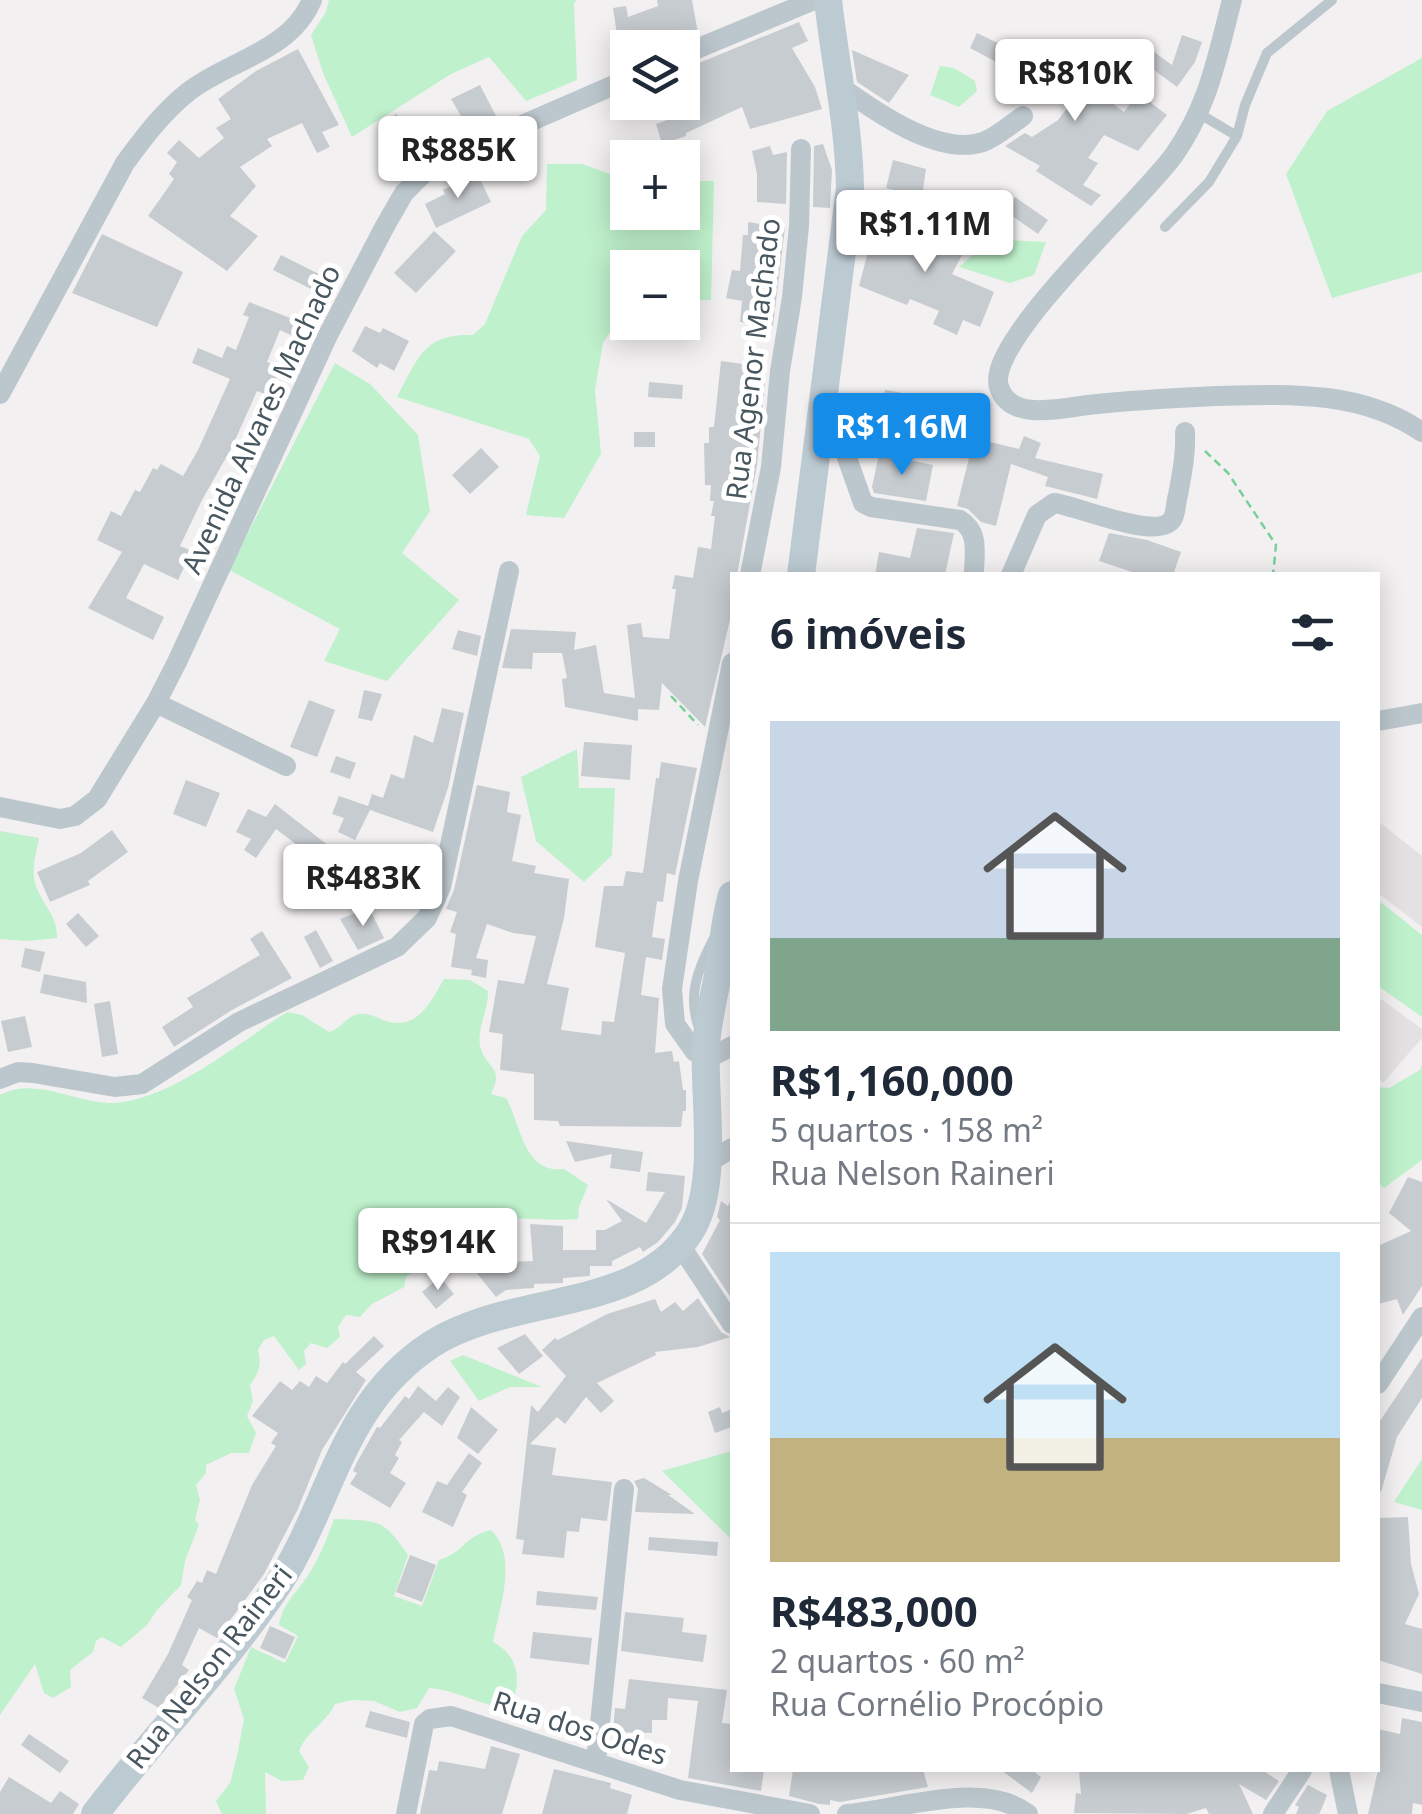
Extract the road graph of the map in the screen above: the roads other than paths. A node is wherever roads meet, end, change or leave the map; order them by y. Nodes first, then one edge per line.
1 (312, 0) edge
2 (814, 0) edge
3 (828, 0) edge
4 (1232, 0) edge
5 (1332, 0) edge
6 (782, 6) edge
7 (700, 46) edge
8 (838, 85) junction
9 (610, 87) edge
10 (1198, 114) junction
11 (1022, 116) dead end
12 (1237, 136) junction
13 (801, 149) dead end
14 (1166, 227) dead end
15 (824, 392) junction
16 (0, 394) edge
17 (1185, 432) road end
18 (1422, 432) edge
19 (509, 570) dead end
20 (751, 572) edge
21 (801, 572) edge
22 (974, 572) edge
23 (1012, 572) edge
24 (730, 673) edge
25 (156, 703) junction
26 (1422, 713) edge
27 (1380, 722) edge
28 (286, 766) dead end
29 (0, 806) edge
30 (730, 901) edge
31 (715, 1050) edge
32 (0, 1079) edge
33 (730, 1149) edge
34 (706, 1164) junction
35 (680, 1245) junction
36 (1422, 1317) edge
37 (730, 1321) edge
38 (1380, 1381) edge
39 (624, 1489) dead end
40 (1380, 1693) edge
41 (1422, 1702) edge
42 (596, 1762) junction
43 (1301, 1772) edge
44 (1339, 1772) edge
45 (94, 1814) edge
46 (406, 1814) edge
47 (810, 1814) edge
48 (847, 1814) edge
49 (1028, 1814) edge
50 (1273, 1814) edge
51 (1348, 1814) edge

1 - 16 street
2 - 6 street
3 - 8 main road
4 - 10 street
5 - 12 lane
6 - 7 street
8 - 11 street
8 - 15 main road
9 - 25 street, Avenida Alvares Machado
10 - 12 lane
10 - 18 street
12 - 14 lane
13 - 20 street, Rua Agenor Machado
15 - 21 main road
15 - 22 street
17 - 23 street
19 - 32 street
24 - 31 street
25 - 28 street
25 - 29 street, Avenida Alvares Machado
26 - 27 street
30 - 31 main road, Rua Nelson Raineri
31 - 34 main road, Rua Nelson Raineri
33 - 34 street
34 - 35 main road, Rua Nelson Raineri
35 - 37 street
35 - 45 main road, Rua Nelson Raineri
36 - 38 street
39 - 42 street
40 - 41 street
42 - 46 street, Rua dos Odes
42 - 47 street, Rua dos Odes
43 - 50 street
44 - 51 street
48 - 49 street

